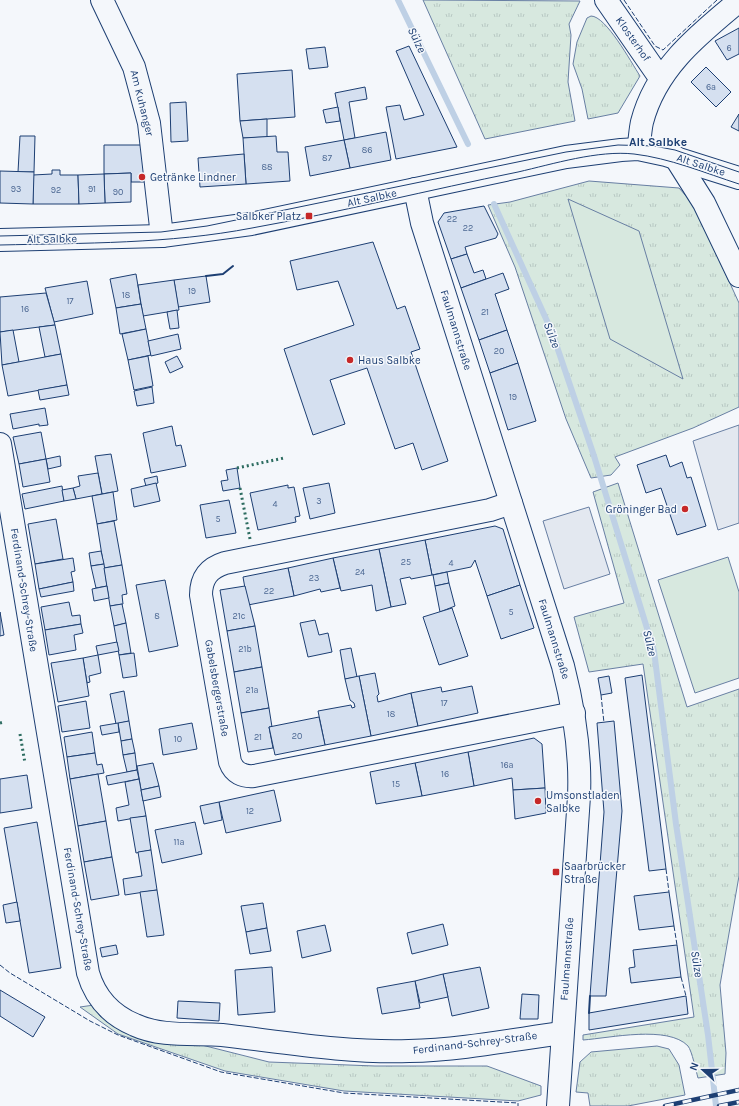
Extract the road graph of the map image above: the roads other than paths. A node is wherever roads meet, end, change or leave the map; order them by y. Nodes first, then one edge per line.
1 (102, 0) edge
2 (606, 0) edge
3 (739, 1) edge
4 (660, 78) junction
5 (638, 149) junction
6 (675, 157) junction
7 (739, 178) edge
8 (415, 189) junction
9 (162, 236) junction
10 (0, 240) edge
11 (739, 276) edge
12 (0, 444) edge
13 (511, 503) junction
14 (574, 713) junction
15 (562, 1033) junction
16 (558, 1106) edge

1 - 9 street, Am Kuhanger
2 - 4 street, Klosterhof
3 - 4 street
4 - 5 street
5 - 6 street, Alt Salbke
5 - 8 street, Alt Salbke
6 - 7 street, Alt Salbke
6 - 11 street
8 - 9 street, Alt Salbke
8 - 13 street, Faulmannstraße
9 - 10 street, Alt Salbke
12 - 15 street, Ferdinand-Schrey-Straße
13 - 14 street, Faulmannstraße
13 - 14 street, Gabelsbergerstraße
14 - 15 street, Faulmannstraße
15 - 16 street, Faulmannstraße

